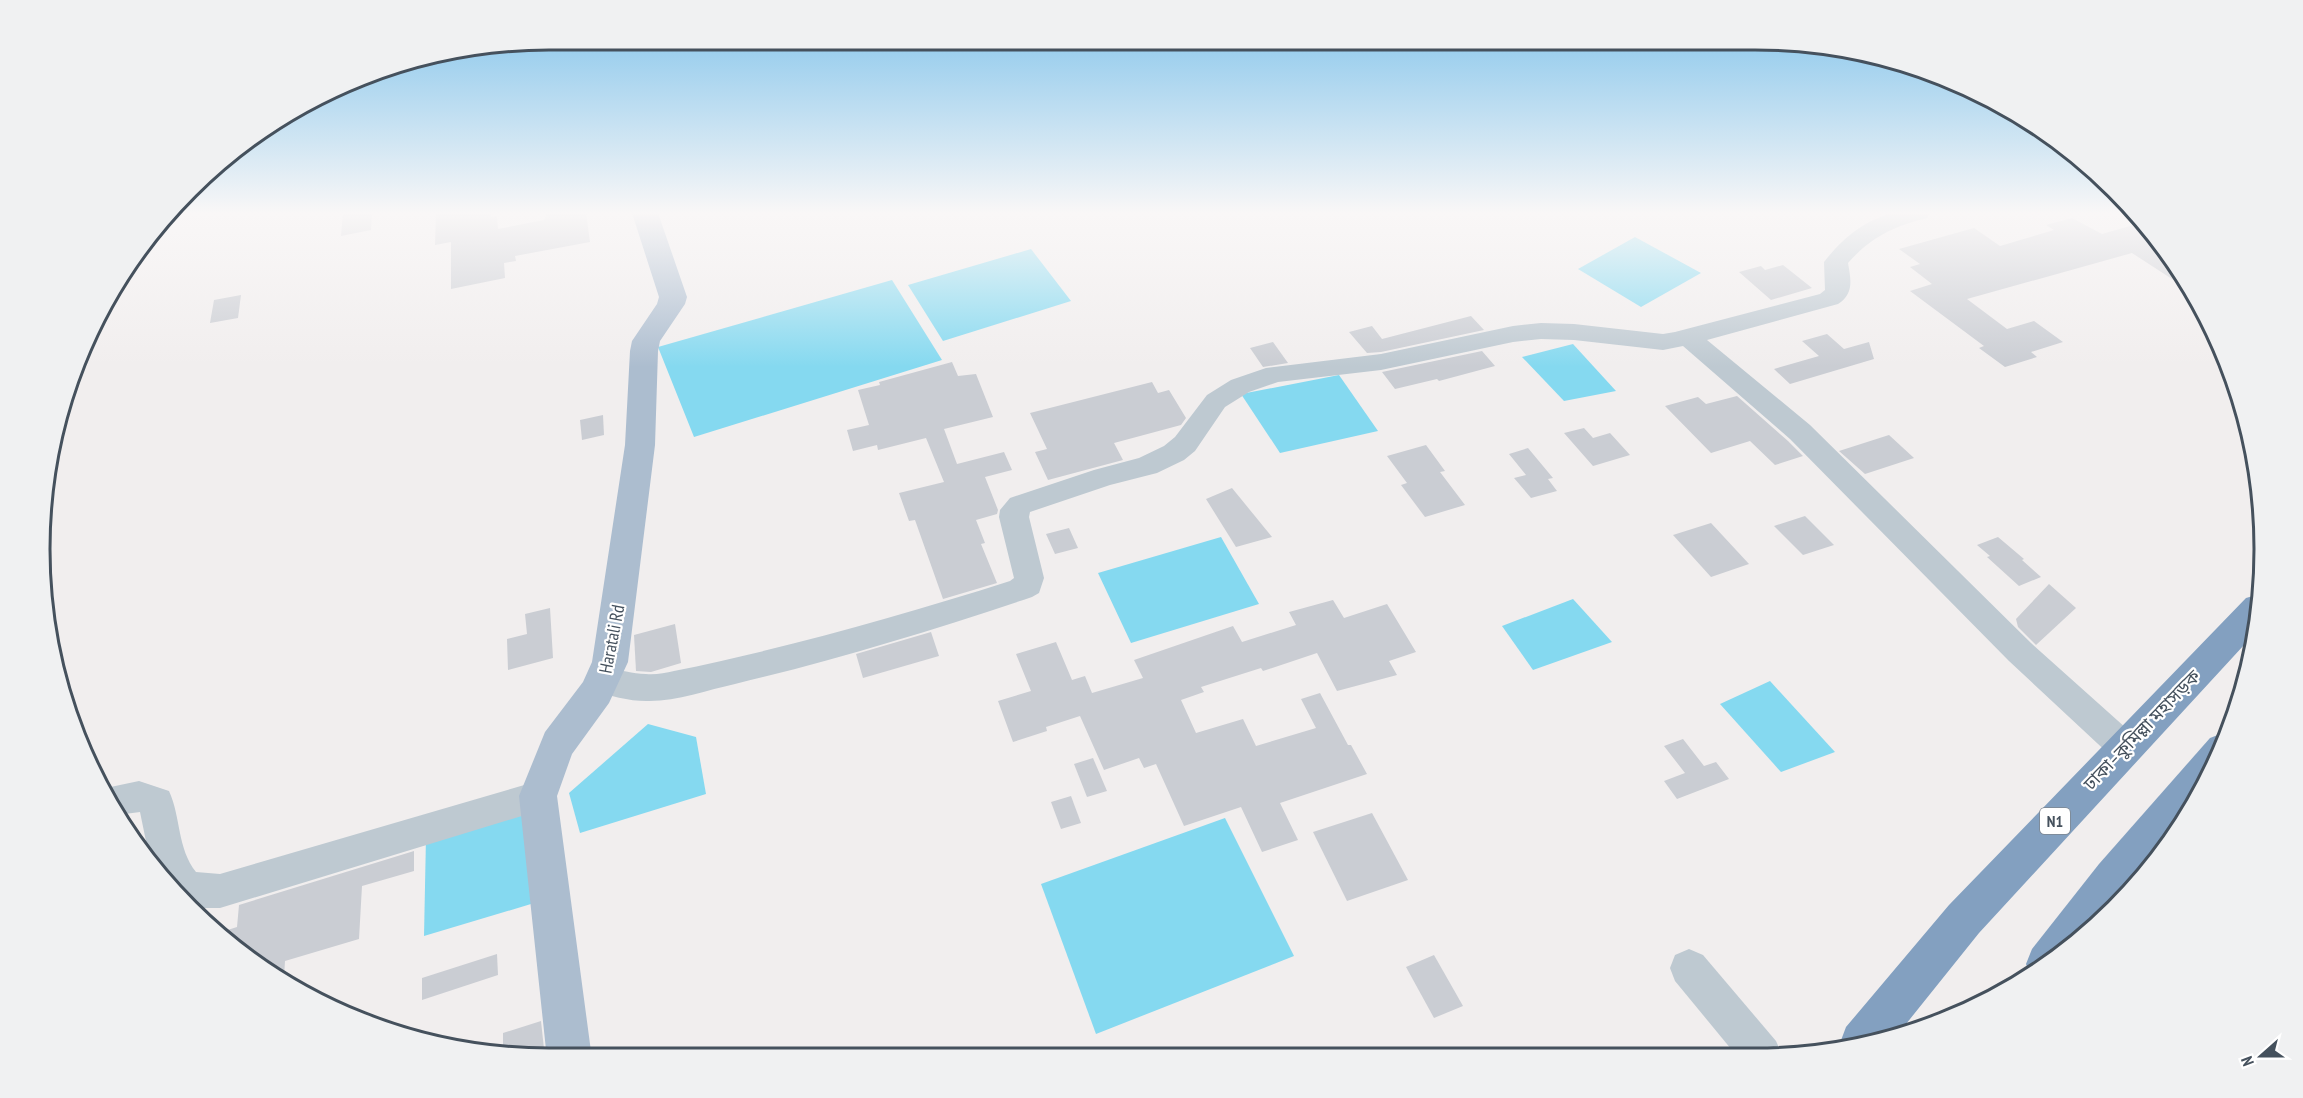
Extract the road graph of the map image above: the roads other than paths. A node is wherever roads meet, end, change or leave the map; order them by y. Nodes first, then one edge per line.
1 (662, 264) edge
2 (1836, 264) edge
3 (1688, 337) junction
4 (2249, 617) edge
5 (604, 681) junction
6 (2124, 747) junction
7 (2192, 790) edge
8 (538, 796) junction
9 (116, 800) edge
10 (2120, 884) edge
11 (2081, 926) edge
12 (1689, 968) dead end
13 (1869, 1035) edge
14 (569, 1048) edge
15 (1756, 1048) edge

1 - 5 main road, Haratali Rd
2 - 3 street
3 - 5 street
3 - 6 street
4 - 6 highway, ঢাকা–কুমিল্লা মহাসড়ক / N1
5 - 8 main road, Haratali Rd
6 - 13 highway, ঢাকা–কুমিল্লা মহাসড়ক / N1
7 - 10 highway
8 - 9 street
8 - 14 main road, Haratali Rd
10 - 11 highway
12 - 15 street

